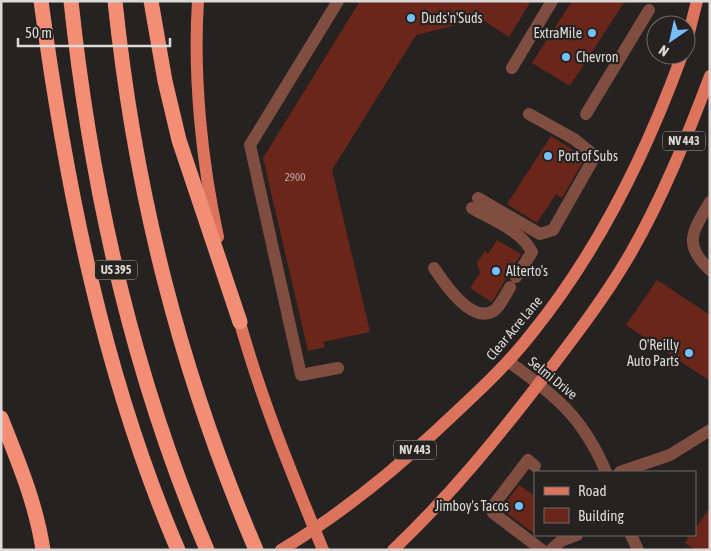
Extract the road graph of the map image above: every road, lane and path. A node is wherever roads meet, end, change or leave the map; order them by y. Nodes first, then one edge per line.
1 (41, 1) edge
2 (71, 1) edge
3 (115, 1) edge
4 (150, 1) edge
5 (198, 1) edge
6 (338, 1) edge
7 (552, 1) edge
8 (697, 1) edge
9 (649, 10) dead end
10 (693, 15) edge
11 (678, 65) edge
12 (512, 68) dead end
13 (710, 76) edge
14 (530, 114) dead end
15 (586, 114) dead end
16 (710, 202) edge
17 (434, 268) dead end
18 (710, 270) edge
19 (240, 322) junction
20 (508, 362) junction
21 (338, 368) dead end
22 (539, 384) junction
23 (1, 418) edge
24 (710, 430) edge
25 (535, 466) dead end
26 (606, 471) edge
27 (623, 471) edge
28 (315, 530) junction
29 (574, 536) edge
30 (631, 536) edge
31 (176, 546) edge
32 (43, 550) edge
33 (208, 550) edge
34 (256, 550) edge
35 (281, 550) edge
36 (323, 550) edge
37 (393, 550) edge
38 (542, 550) edge
39 (551, 550) edge
40 (638, 550) edge

1 - 31 highway
2 - 33 highway, US 395
3 - 34 highway, US 395
4 - 19 highway
5 - 19 main road
6 - 21 street
7 - 12 street
8 - 10 main road
9 - 15 street
11 - 20 main road, Clear Acre Lane / NV 443
13 - 22 main road, NV 443
14 - 17 street
16 - 18 street
19 - 28 main road
20 - 22 street, Selmi Drive
20 - 28 main road, Clear Acre Lane / NV 443
22 - 26 street, Selmi Drive
22 - 37 main road, NV 443
23 - 32 highway
24 - 27 street
25 - 38 street
28 - 35 main road, Clear Acre Lane / NV 443
28 - 36 main road
29 - 39 street
30 - 40 street

